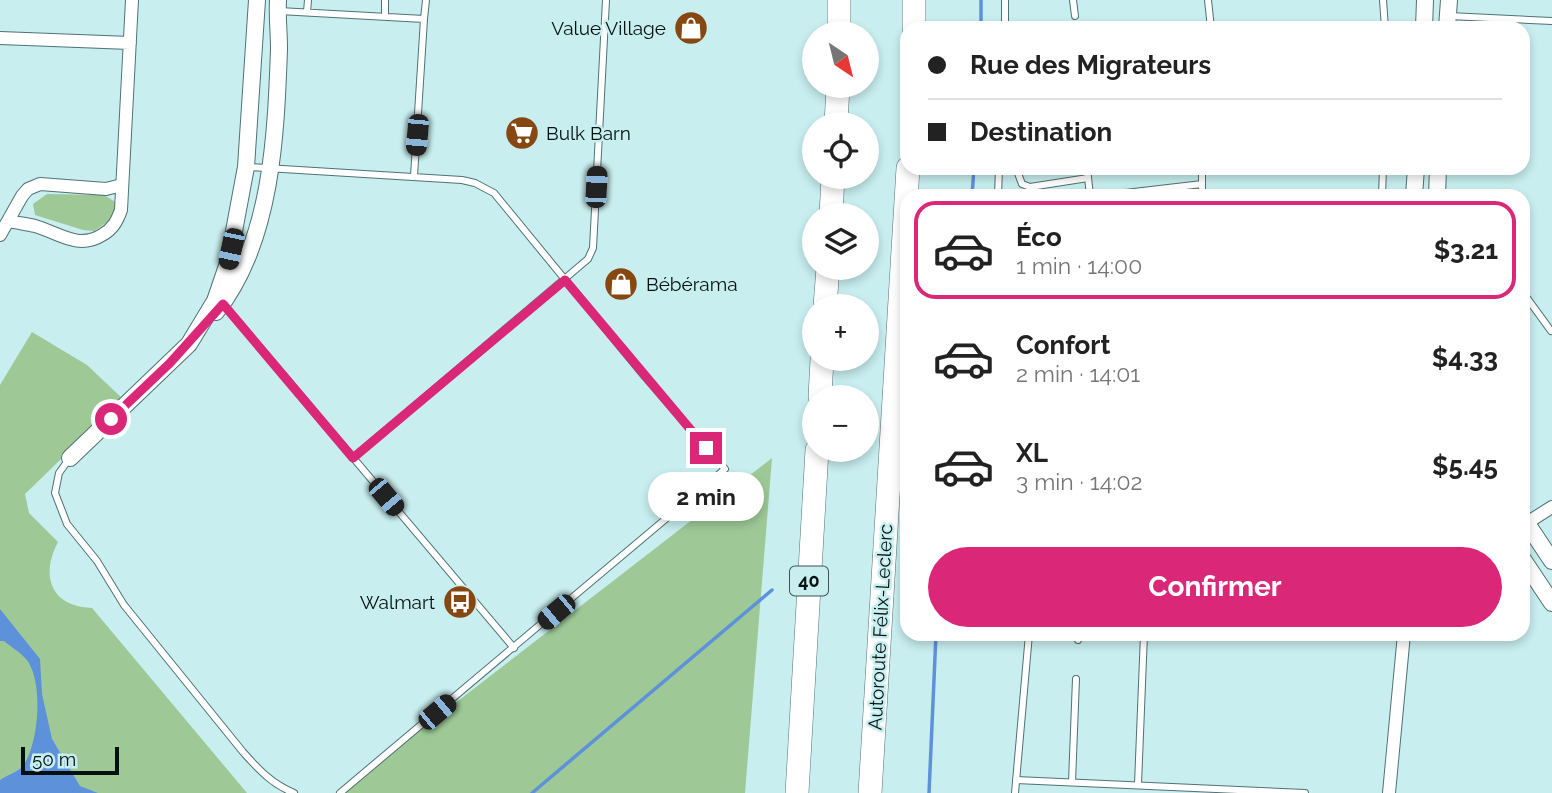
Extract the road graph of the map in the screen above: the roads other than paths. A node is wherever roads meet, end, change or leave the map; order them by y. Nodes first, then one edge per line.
1 (132, 0) edge
2 (257, 0) edge
3 (308, 0) edge
4 (385, 0) edge
5 (426, 0) edge
6 (606, 0) edge
7 (839, 0) edge
8 (914, 0) edge
9 (1005, 0) edge
10 (1073, 0) edge
11 (1208, 0) edge
12 (1383, 0) edge
13 (1425, 0) edge
14 (278, 5) edge
15 (307, 12) junction
16 (1448, 15) edge
17 (1076, 16) dead end
18 (385, 17) junction
19 (424, 19) junction
20 (1552, 20) edge
21 (839, 21) edge
22 (914, 21) edge
23 (1005, 21) edge
24 (1211, 21) edge
25 (1384, 21) edge
26 (1424, 21) edge
27 (0, 38) edge
28 (130, 43) junction
29 (246, 167) junction
30 (271, 169) junction
31 (1019, 175) edge
32 (1088, 175) edge
33 (1202, 175) edge
34 (414, 176) junction
35 (1088, 178) junction
36 (1202, 184) junction
37 (122, 185) junction
38 (1089, 189) edge
39 (1160, 189) edge
40 (1202, 189) edge
41 (9, 221) junction
42 (0, 235) edge
43 (565, 280) junction
44 (900, 300) edge
45 (219, 302) junction
46 (1530, 302) edge
47 (1551, 331) edge
48 (70, 458) joint
49 (353, 458) junction
50 (816, 462) edge
51 (1552, 507) edge
52 (1530, 519) edge
53 (1530, 530) edge
54 (1552, 561) edge
55 (1530, 570) edge
56 (1552, 603) edge
57 (1028, 641) edge
58 (1144, 641) edge
59 (1403, 641) edge
60 (514, 648) junction
61 (1076, 679) dead end
62 (1016, 780) junction
63 (1072, 782) junction
64 (1138, 785) junction
65 (1195, 790) edge
66 (294, 793) edge
67 (340, 793) edge
68 (797, 793) edge
69 (870, 793) edge
70 (1015, 793) edge
71 (1305, 793) edge
72 (1389, 793) edge

1 - 28 street
2 - 29 street
3 - 15 lane
4 - 18 lane
5 - 19 lane
6 - 43 lane
7 - 21 highway
8 - 22 highway
9 - 23 lane
10 - 17 lane
11 - 24 lane
12 - 25 lane
13 - 26 street
14 - 15 lane
14 - 30 street
15 - 18 lane
16 - 20 lane
18 - 19 lane
19 - 34 lane
27 - 28 street
28 - 37 street
29 - 30 lane
29 - 45 street
30 - 34 lane
30 - 45 street
31 - 35 lane
32 - 35 lane
33 - 36 lane
34 - 43 lane
35 - 38 lane
36 - 39 lane
36 - 40 lane
37 - 41 street
37 - 41 street
41 - 42 street
43 - 49 lane
43 - 60 lane
44 - 69 highway, Autoroute Félix-Leclerc
45 - 48 street
45 - 49 lane
46 - 47 lane
48 - 66 lane
49 - 60 lane
50 - 68 highway, 40
51 - 52 street
53 - 54 street
55 - 56 street
57 - 62 lane
58 - 64 lane
59 - 72 street
60 - 67 lane
61 - 63 lane
62 - 63 lane
62 - 70 lane
63 - 64 lane
64 - 65 lane
65 - 71 lane

